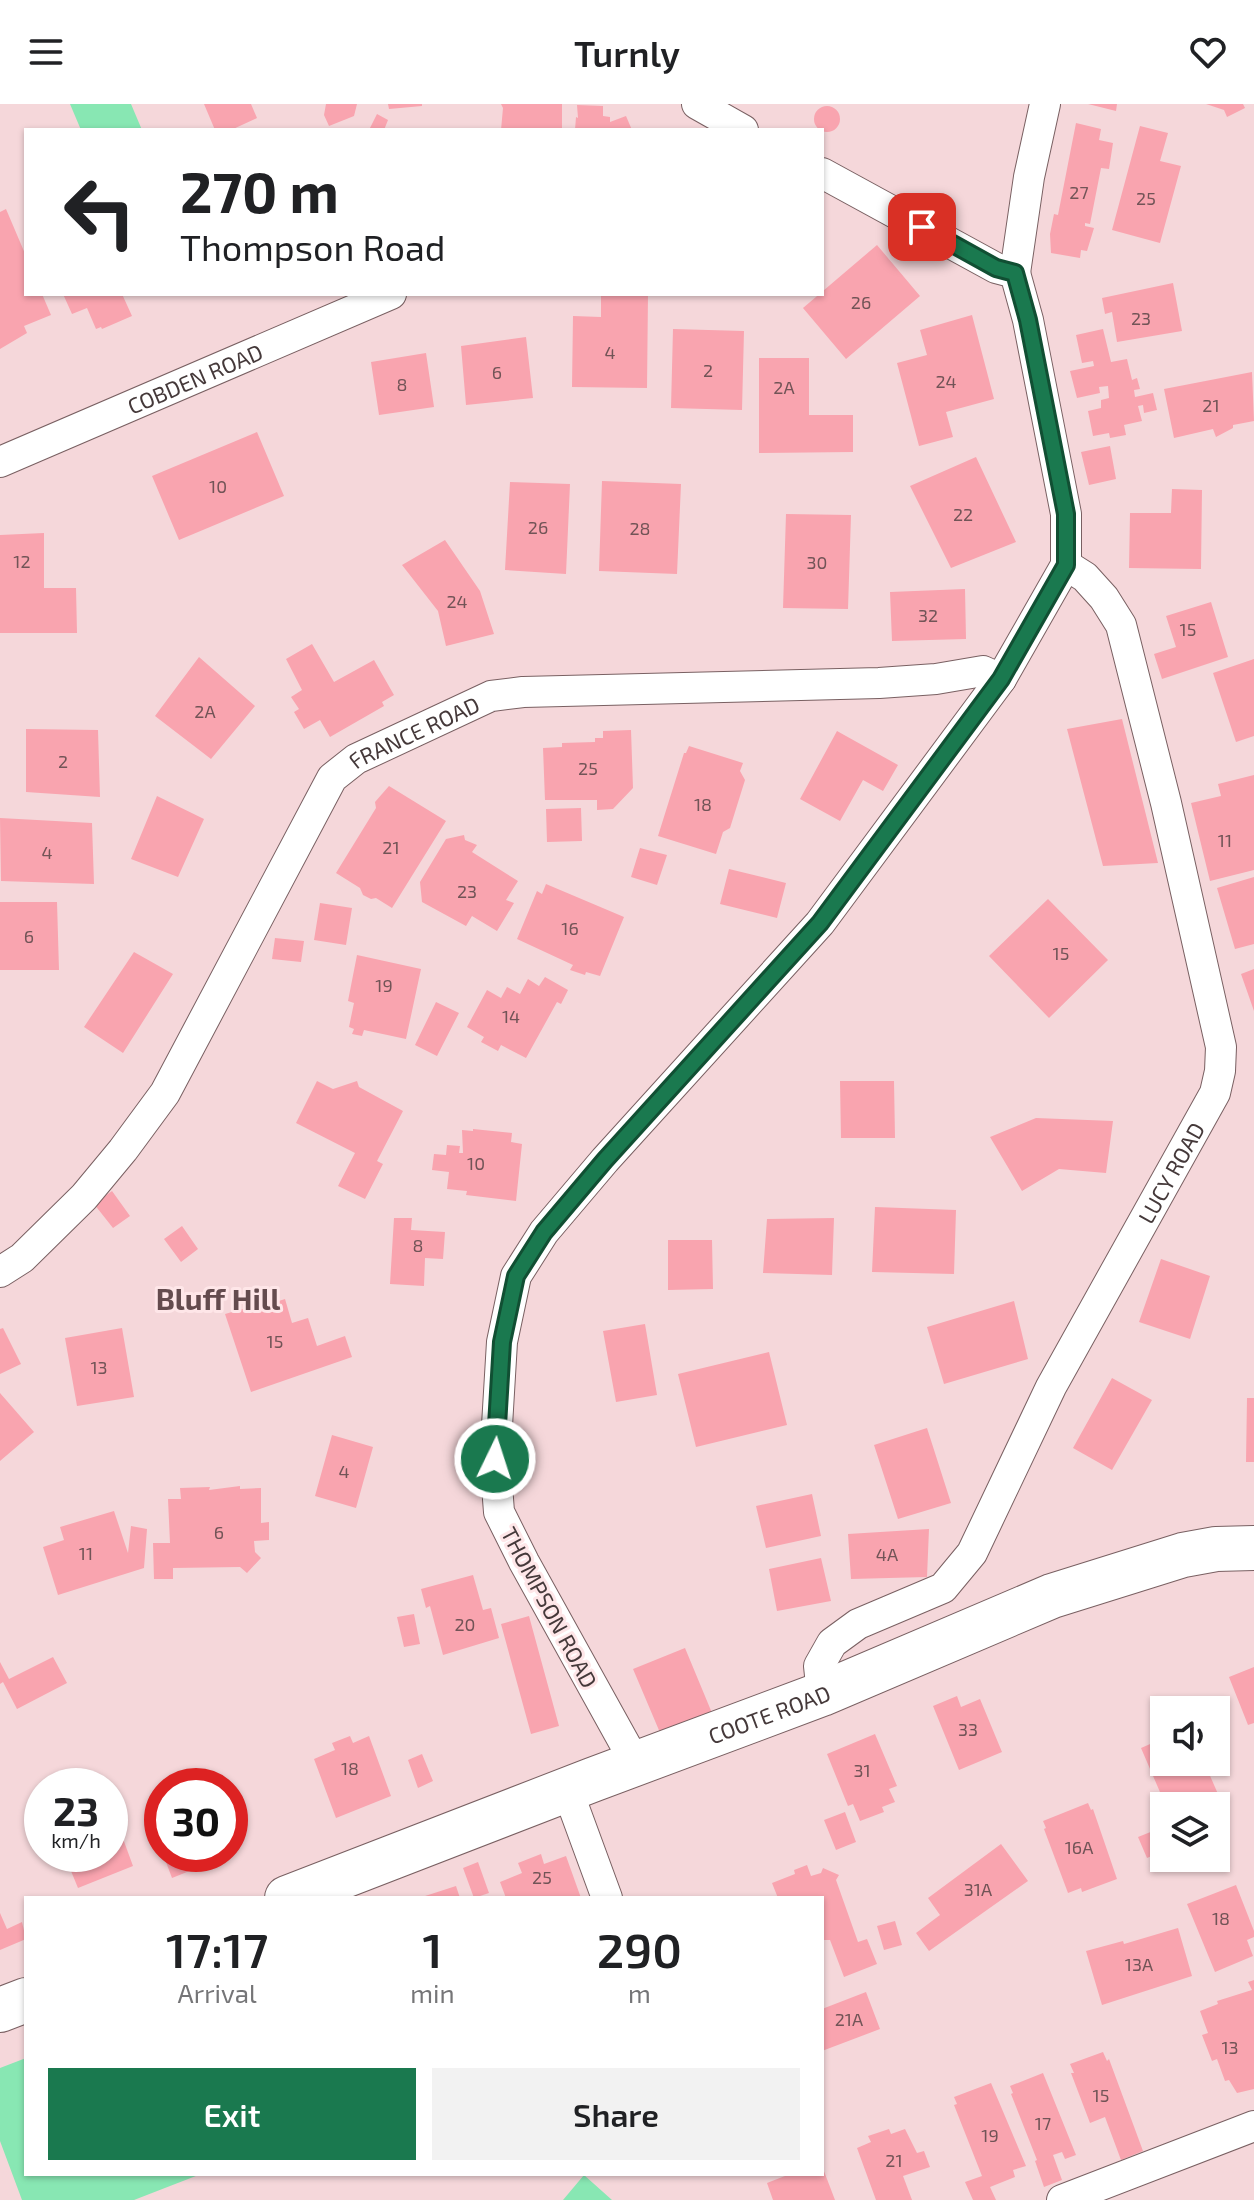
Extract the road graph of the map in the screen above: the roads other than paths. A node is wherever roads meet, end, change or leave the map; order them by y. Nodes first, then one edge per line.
1 (697, 104) edge
2 (1045, 104) edge
3 (739, 128) edge
4 (824, 174) edge
5 (1015, 273) junction
6 (386, 296) edge
7 (0, 462) edge
8 (1066, 565) junction
9 (1001, 679) junction
10 (0, 1272) edge
11 (1254, 1548) edge
12 (822, 1694) junction
13 (636, 1764) junction
14 (567, 1789) junction
15 (292, 1896) edge
16 (606, 1896) edge
17 (24, 2001) edge
18 (0, 2010) edge
19 (1254, 2126) edge
20 (1062, 2200) edge

1 - 3 street
2 - 5 street
4 - 5 street
5 - 8 street, THOMPSON ROAD
6 - 7 street, COBDEN ROAD
8 - 9 street, THOMPSON ROAD
8 - 12 street, LUCY ROAD
9 - 10 street, FRANCE ROAD
9 - 13 street, THOMPSON ROAD
11 - 12 street, COOTE ROAD
12 - 13 street, COOTE ROAD
13 - 14 street, COOTE ROAD
14 - 15 street, COOTE ROAD
14 - 16 street
17 - 18 street
19 - 20 street

